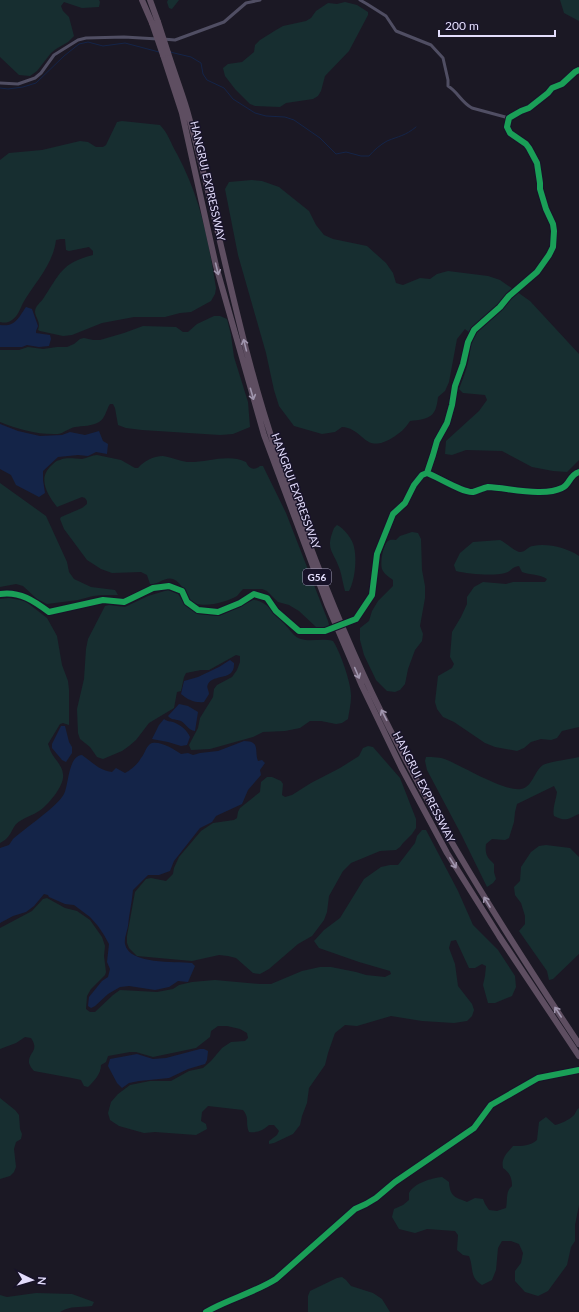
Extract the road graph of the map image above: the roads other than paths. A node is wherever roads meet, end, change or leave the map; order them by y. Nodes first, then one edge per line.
1 (142, 0) edge
2 (150, 0) edge
3 (260, 0) edge
4 (360, 0) edge
5 (155, 22) junction
6 (166, 54) junction
7 (579, 70) edge
8 (0, 83) edge
9 (509, 118) junction
10 (579, 472) edge
11 (426, 473) junction
12 (0, 594) edge
13 (579, 1044) edge
14 (579, 1055) edge
15 (579, 1070) edge
16 (206, 1312) edge

1 - 5 highway, HANGRUI EXPRESSWAY / G56
2 - 5 highway, HANGRUI EXPRESSWAY / G56
3 - 8 street
4 - 9 street
5 - 6 highway, HANGRUI EXPRESSWAY / G56, bridge
13 -> 6 highway, HANGRUI EXPRESSWAY / G56
6 -> 14 highway, HANGRUI EXPRESSWAY / G56
7 - 9 street
9 - 11 street
10 - 11 street
11 - 12 street, bridge
15 - 16 street

